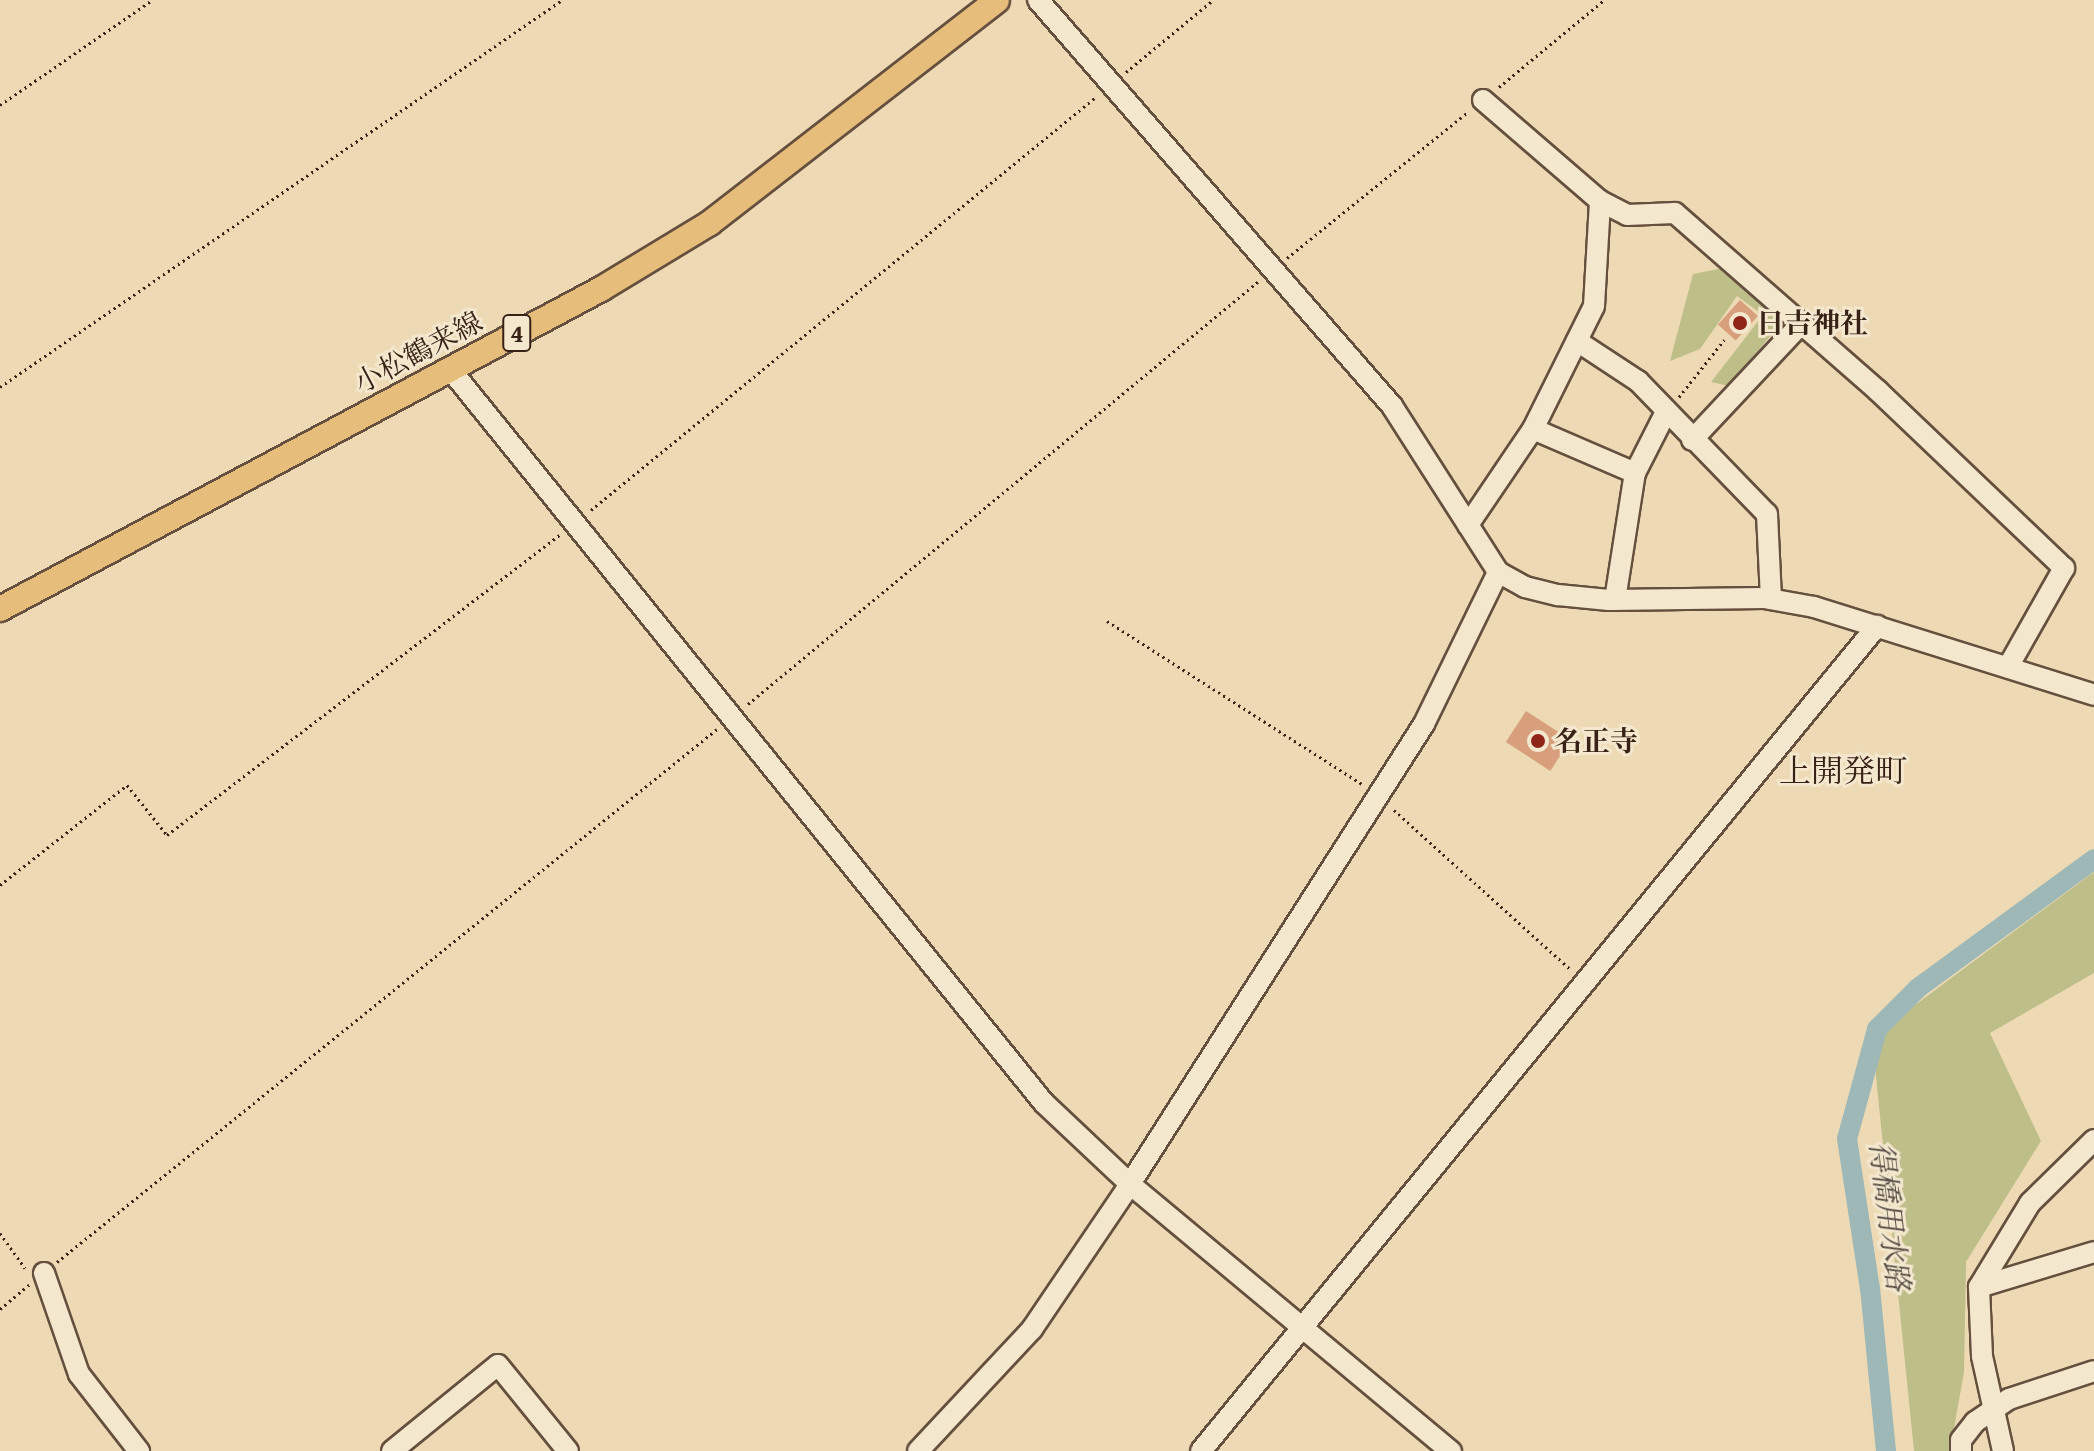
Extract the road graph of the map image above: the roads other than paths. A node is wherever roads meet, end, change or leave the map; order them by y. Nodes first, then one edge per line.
1 (997, 0) edge
2 (1038, 0) edge
3 (1483, 100) road end
4 (1600, 201) junction
5 (1802, 323) junction
6 (1577, 341) junction
7 (450, 369) junction
8 (1666, 412) junction
9 (1533, 429) junction
10 (1692, 440) junction
11 (1635, 473) junction
12 (1468, 525) junction
13 (1498, 572) junction
14 (1771, 599) junction
15 (1615, 600) junction
16 (0, 609) edge
17 (1877, 626) junction
18 (2008, 667) junction
19 (2094, 695) edge
20 (2094, 1140) edge
21 (1130, 1184) junction
22 (2094, 1252) edge
23 (39, 1277) road end
24 (1979, 1287) junction
25 (1302, 1328) junction
26 (2094, 1371) edge
27 (1992, 1410) junction
28 (139, 1451) edge
29 (392, 1451) edge
30 (568, 1451) edge
31 (918, 1451) edge
32 (1201, 1451) edge
33 (1451, 1451) edge
34 (1961, 1451) edge
35 (2003, 1451) edge

1 - 7 main road, 小松鶴来線 / 4
2 - 12 street
3 - 4 street
4 - 5 street
4 - 6 street
5 - 10 street
5 - 18 street
6 - 8 street
6 - 9 street
7 - 16 main road, 小松鶴来線 / 4
7 - 21 street
8 - 10 street
8 - 11 street
9 - 11 street
9 - 12 street
10 - 14 street
11 - 15 street
12 - 13 street
13 - 15 street
13 - 21 street
14 - 15 street
14 - 17 street
17 - 18 street
17 - 25 street
18 - 19 street
20 - 24 street
21 - 25 street
21 - 31 street
22 - 24 street
23 - 28 street
24 - 27 street
25 - 32 street
25 - 33 street
26 - 27 street
27 - 34 street
27 - 35 street
29 - 30 street

